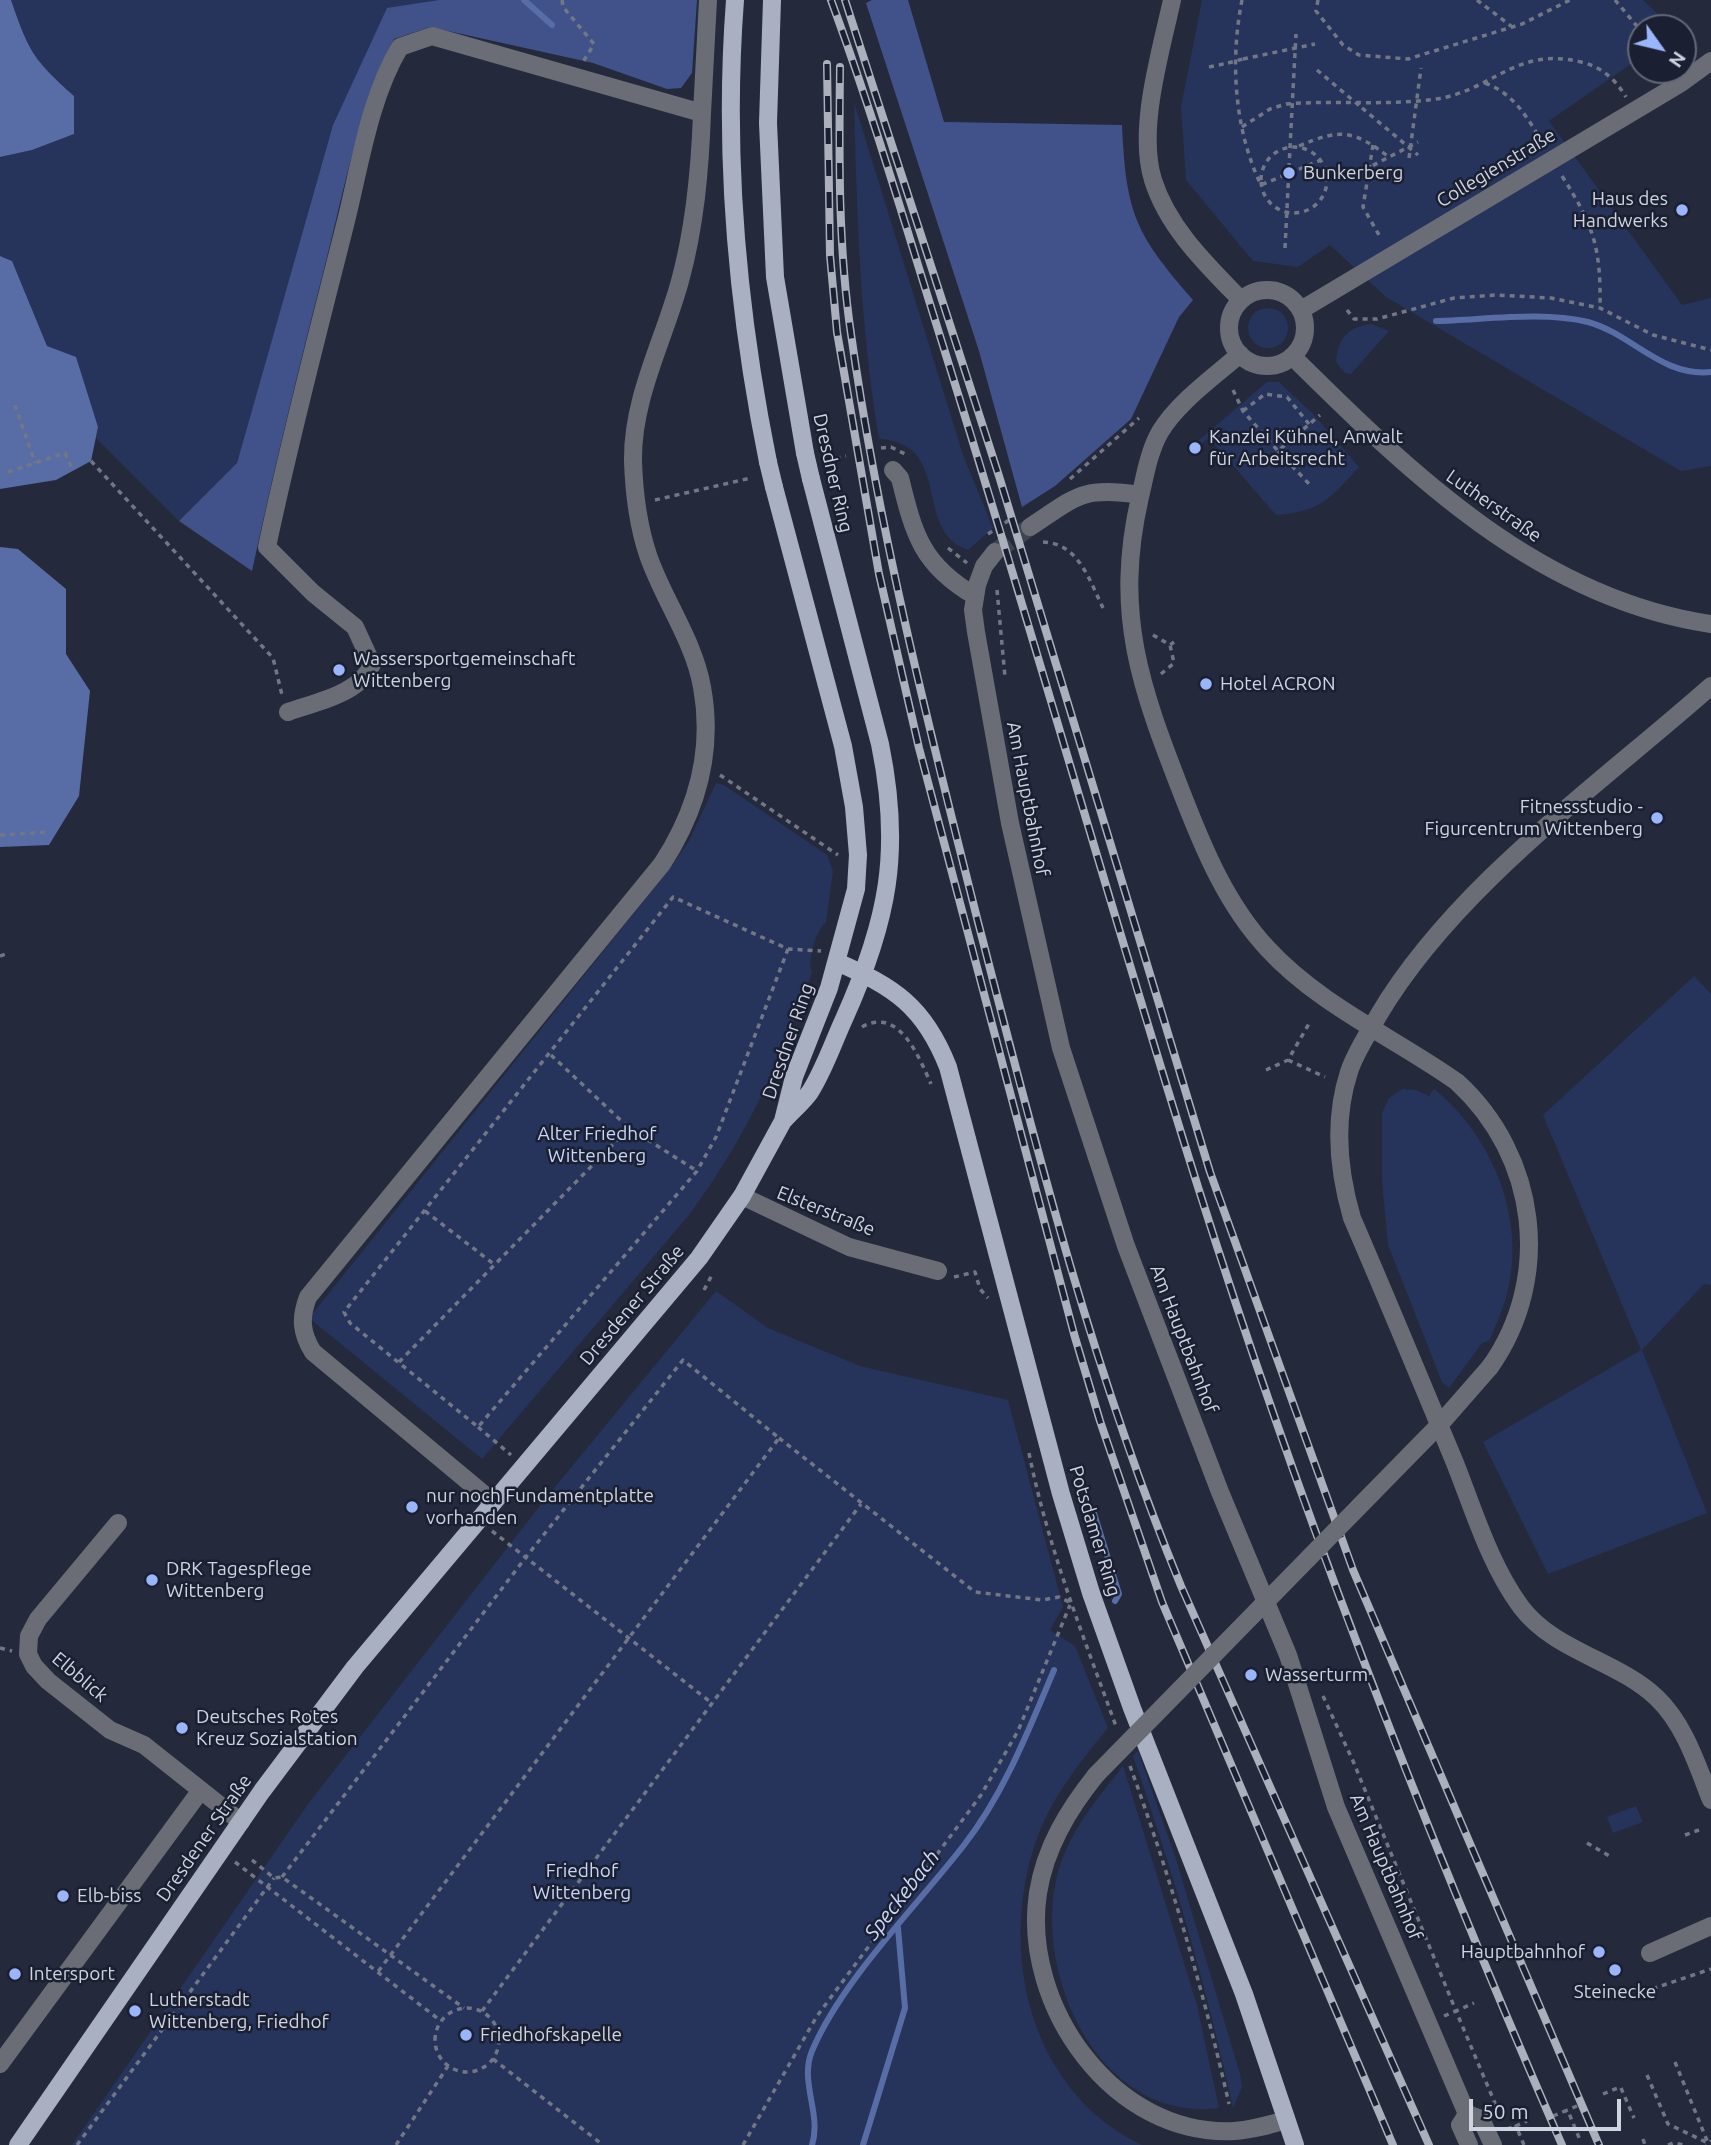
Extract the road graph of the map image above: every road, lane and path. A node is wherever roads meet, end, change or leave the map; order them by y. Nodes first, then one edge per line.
1 (562, 0) edge
2 (708, 0) edge
3 (735, 0) edge
4 (772, 0) edge
5 (1172, 0) edge
6 (1242, 0) edge
7 (1318, 0) edge
8 (1477, 0) edge
9 (1570, 0) edge
10 (1615, 0) edge
11 (1627, 14) edge
12 (1511, 26) junction
13 (1296, 34) dead end
14 (1315, 44) dead end
15 (1295, 48) junction
16 (1236, 61) junction
17 (1711, 61) edge
18 (1209, 67) dead end
19 (1421, 68) dead end
20 (1317, 70) dead end
21 (575, 75) junction
22 (1485, 83) junction
23 (1417, 101) junction
24 (1355, 102) junction
25 (1634, 110) junction
26 (702, 113) junction
27 (1242, 127) junction
28 (1532, 128) dead end
29 (1418, 142) dead end
30 (1373, 145) junction
31 (1290, 146) junction
32 (1298, 146) junction
33 (1409, 147) junction
34 (1418, 155) dead end
35 (1389, 157) junction
36 (1409, 158) dead end
37 (1321, 160) junction
38 (1552, 160) junction
39 (1366, 169) junction
40 (1289, 173) junction
41 (1261, 185) junction
42 (1287, 213) junction
43 (1378, 235) dead end
44 (1285, 248) dead end
45 (1241, 300) junction
46 (1600, 308) junction
47 (1301, 310) junction
48 (1347, 310) dead end
49 (1711, 350) edge
50 (1240, 354) junction
51 (1292, 356) junction
52 (1233, 390) dead end
53 (15, 405) dead end
54 (1243, 411) junction
55 (1320, 415) dead end
56 (1310, 424) junction
57 (881, 447) dead end
58 (1278, 451) junction
59 (846, 456) dead end
60 (909, 457) dead end
61 (91, 461) dead end
62 (824, 461) dead end
63 (35, 463) junction
64 (893, 470) dead end
65 (73, 471) dead end
66 (8, 472) dead end
67 (751, 478) dead end
68 (1312, 488) dead end
69 (1140, 495) junction
70 (636, 504) junction
71 (1034, 535) joint
72 (942, 541) dead end
73 (995, 552) tunnel mouth
74 (988, 578) junction
75 (975, 596) junction
76 (1103, 608) dead end
77 (1711, 624) edge
78 (1153, 635) dead end
79 (1005, 680) dead end
80 (1711, 686) edge
81 (1142, 688) junction
82 (288, 712) joint
83 (703, 765) junction
84 (48, 832) dead end
85 (0, 835) edge
86 (839, 863) dead end
87 (788, 948) junction
88 (6, 954) dead end
89 (0, 956) edge
90 (832, 957) junction
91 (863, 973) junction
92 (1310, 1022) dead end
93 (1372, 1027) junction
94 (550, 1055) junction
95 (1288, 1060) junction
96 (1266, 1070) dead end
97 (1325, 1077) dead end
98 (783, 1121) junction
99 (629, 1128) junction
100 (697, 1171) junction
101 (742, 1196) junction
102 (425, 1211) junction
103 (495, 1265) junction
104 (938, 1271) joint
105 (995, 1305) dead end
106 (399, 1362) junction
107 (478, 1427) junction
108 (779, 1438) junction
109 (523, 1466) junction
110 (493, 1502) junction
111 (861, 1504) junction
112 (477, 1520) junction
113 (118, 1523) dead end
114 (526, 1557) junction
115 (1091, 1593) junction
116 (1071, 1603) junction
117 (627, 1636) junction
118 (1319, 1689) dead end
119 (713, 1704) junction
120 (201, 1790) junction
121 (1711, 1800) edge
122 (241, 1822) junction
123 (1699, 1830) dead end
124 (1685, 1835) dead end
125 (1587, 1843) dead end
126 (220, 1852) junction
127 (1613, 1858) dead end
128 (251, 1860) dead end
129 (282, 1877) junction
130 (274, 1878) junction
131 (267, 1888) junction
132 (1711, 1926) edge
133 (1650, 1953) dead end
134 (390, 1956) junction
135 (1711, 1969) edge
136 (376, 1973) junction
137 (1643, 1992) dead end
138 (1474, 2003) dead end
139 (464, 2008) junction
140 (482, 2011) junction
141 (1456, 2011) junction
142 (441, 2021) junction
143 (1429, 2023) junction
144 (493, 2059) junction
145 (1675, 2063) dead end
146 (0, 2064) edge
147 (448, 2066) junction
148 (1647, 2075) dead end
149 (1603, 2094) dead end
150 (1577, 2106) dead end
151 (1565, 2111) junction
152 (1663, 2112) junction
153 (1467, 2113) junction
154 (1553, 2116) dead end
155 (1655, 2116) dead end
156 (1634, 2118) dead end
157 (1286, 2120) junction
158 (1527, 2121) dead end
159 (1516, 2126) junction
160 (1643, 2139) dead end
161 (1580, 2140) dead end
162 (1708, 2143) edge
163 (18, 2145) edge
164 (77, 2145) edge
165 (396, 2145) edge
166 (603, 2145) edge
167 (743, 2145) edge
168 (1294, 2145) edge
169 (1469, 2145) edge
170 (1493, 2145) edge
171 (1524, 2145) edge
172 (1646, 2145) edge
173 (1668, 2145) edge
174 (1684, 2145) edge

1 - 21 path
2 - 26 street
3 - 90 main road, Dresdner Ring, bridge
4 - 91 main road, Dresdner Ring, bridge
5 - 45 street
6 - 16 path
7 - 12 path
8 - 12 path
9 - 12 path
10 - 11 path
13 - 15 path, bridge
14 - 15 path
15 - 16 path, bridge
15 - 31 path, bridge
16 - 18 path
16 - 27 path
17 - 25 street, Collegienstraße
19 - 23 path
20 - 24 path, bridge
21 - 26 street
21 - 82 street
22 - 23 path
22 - 25 path
22 - 28 path
23 - 24 path
23 - 33 path
24 - 27 path
24 - 33 path, bridge
25 - 38 street, Collegienstraße
26 - 70 street
27 - 41 path
29 - 33 path
30 - 32 path
30 - 35 path
30 - 39 path
31 - 32 path
31 - 40 path
31 - 41 path
32 - 37 path
33 - 34 path
33 - 35 path
33 - 36 path
35 - 39 path
37 - 40 path
37 - 42 path
38 - 46 path
38 - 47 street, Collegienstraße
39 - 43 path
40 - 41 path
40 - 42 path
41 - 42 path
42 - 44 path
45 - 47 street
45 - 50 street
46 - 48 path
46 - 49 path
47 - 51 street
50 - 51 street
50 - 69 street
51 - 77 street, Lutherstraße
52 - 54 path
53 - 63 path
54 - 56 path
54 - 58 path
55 - 56 path
56 - 58 path
57 - 60 path
58 - 68 path
59 - 62 path
61 - 82 path
63 - 65 path
63 - 66 path
64 - 75 street
67 - 70 path
69 - 71 street
69 - 81 street
70 - 83 street
71 - 76 path
72 - 74 path
73 - 74 street, Am Hauptbahnhof
74 - 75 street, Am Hauptbahnhof
74 - 79 path
75 - 143 street, Am Hauptbahnhof
78 - 81 path
80 - 93 street
81 - 93 street
83 - 86 path
83 - 110 street
84 - 85 path
87 - 90 path
87 - 94 path
87 - 100 path
88 - 89 path
90 - 91 main road, Potsdamer Ring
90 - 98 main road, Dresdner Ring
91 - 98 main road, Dresdner Ring
91 - 115 main road, Potsdamer Ring
92 - 95 path
93 - 121 street
93 - 157 street, bridge
94 - 99 path
94 - 102 path
95 - 96 path
95 - 97 path
98 - 101 main road, Dresdener Straße
99 - 100 path
99 - 103 path
100 - 107 path
101 - 104 street, Elsterstraße
101 - 109 main road, Dresdener Straße
102 - 103 path
102 - 106 path
103 - 106 path
104 - 105 path
106 - 107 path
107 - 109 path
108 - 111 path
108 - 114 path
108 - 117 path
109 - 110 main road, Dresdener Straße
110 - 112 main road, Dresdener Straße
111 - 116 path
111 - 119 path
112 - 114 path
112 - 122 main road, Dresdener Straße
113 - 120 street, Elbblick
114 - 117 path
114 - 129 path
115 - 116 path
115 - 157 main road, Potsdamer Ring
116 - 167 path
117 - 119 path
117 - 134 path
118 - 141 path
119 - 140 path
120 - 122 street, Elbblick
120 - 146 street
122 - 126 main road, Dresdener Straße
123 - 124 path
125 - 127 path
126 - 131 path
126 - 163 main road, Dresdener Straße
128 - 130 path
129 - 130 path
129 - 134 path
130 - 131 path
131 - 136 path
131 - 164 path
132 - 133 street
134 - 136 path
134 - 139 path
135 - 137 path
136 - 142 path
138 - 141 path
139 - 140 path
139 - 142 path
140 - 144 path
141 - 143 path
141 - 159 path
142 - 147 path
143 - 153 street, Am Hauptbahnhof
144 - 147 path
144 - 166 path
145 - 162 path
147 - 165 path
148 - 152 path
149 - 156 path
150 - 151 path
151 - 154 path
151 - 161 path
152 - 155 path
152 - 162 path
153 - 169 street, Am Hauptbahnhof
153 - 170 street, Am Hauptbahnhof
157 - 168 main road, Potsdamer Ring
158 - 159 path
159 - 171 path
160 - 172 path
173 - 174 path

